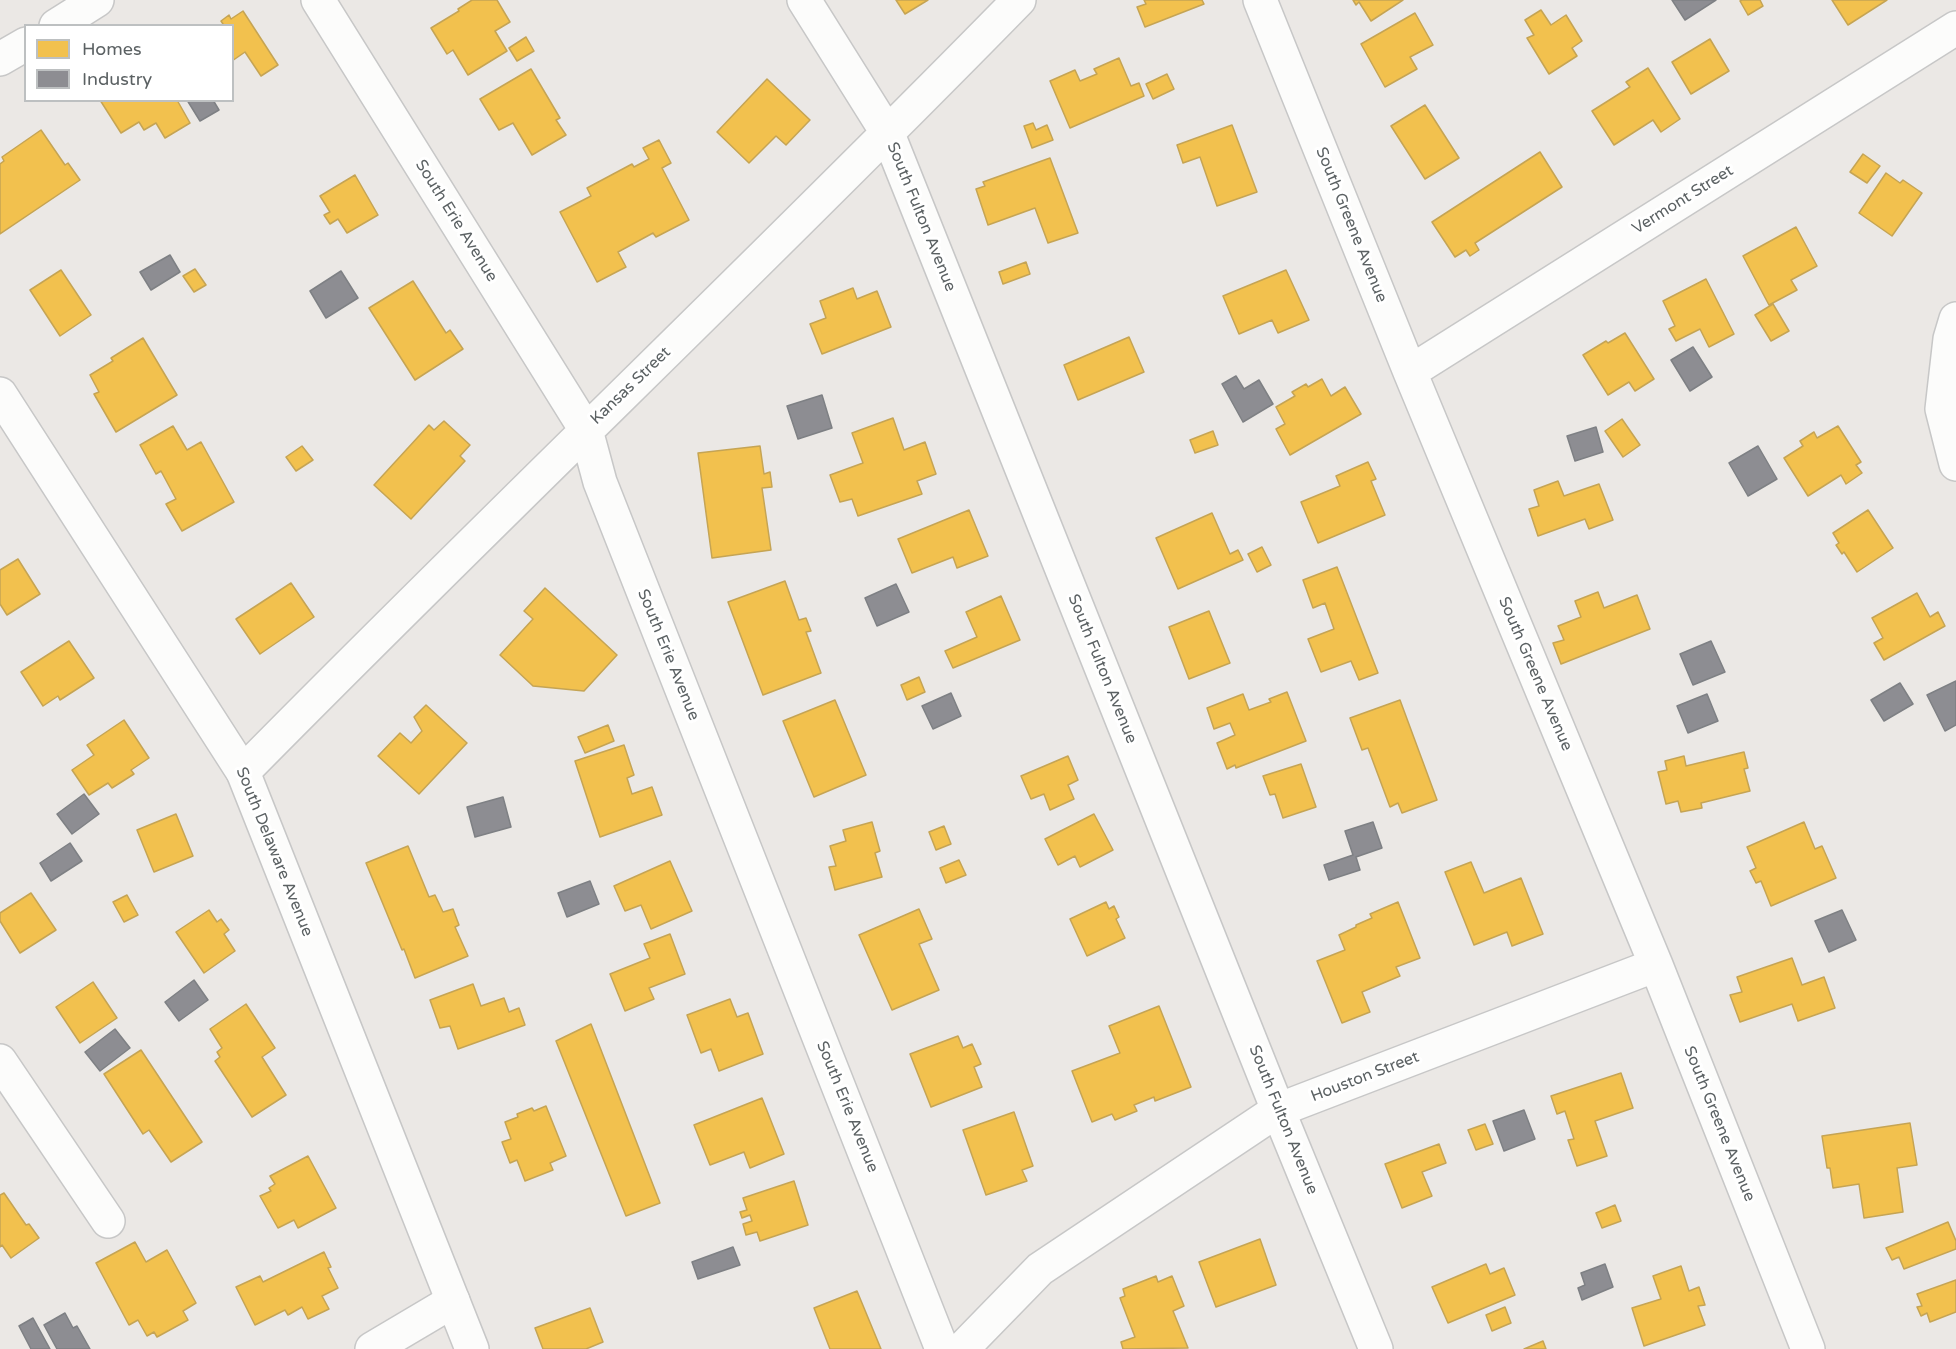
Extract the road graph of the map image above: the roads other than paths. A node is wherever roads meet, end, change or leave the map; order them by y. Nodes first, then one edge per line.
1 (97, 0) edge
2 (318, 0) edge
3 (804, 0) edge
4 (1019, 0) edge
5 (1260, 0) edge
6 (59, 24) edge
7 (1956, 28) edge
8 (24, 45) edge
9 (0, 59) edge
10 (888, 134) junction
11 (1956, 319) edge
12 (1410, 372) junction
13 (0, 394) edge
14 (586, 430) junction
15 (1956, 464) edge
16 (243, 771) junction
17 (1656, 965) junction
18 (0, 1061) edge
19 (1278, 1110) junction
20 (108, 1221) dead end
21 (453, 1301) junction
22 (372, 1349) edge
23 (472, 1349) edge
24 (942, 1349) edge
25 (962, 1349) edge
26 (1376, 1349) edge
27 (1808, 1349) edge

1 - 6 street
2 - 14 street, South Erie Avenue
3 - 10 street, South Fulton Avenue
4 - 10 street, Kansas Street
5 - 12 street, South Greene Avenue
7 - 12 street, Vermont Street
8 - 9 street
10 - 14 street, Kansas Street
10 - 19 street, South Fulton Avenue
11 - 15 street
12 - 17 street, South Greene Avenue
13 - 16 street, South Delaware Avenue
14 - 16 street, Kansas Street
14 - 24 street, South Erie Avenue
16 - 21 street, South Delaware Avenue
17 - 19 street, Houston Street
17 - 27 street, South Greene Avenue
18 - 20 street
19 - 25 street, Houston Street
19 - 26 street, South Fulton Avenue
21 - 22 street
21 - 23 street, South Delaware Avenue

